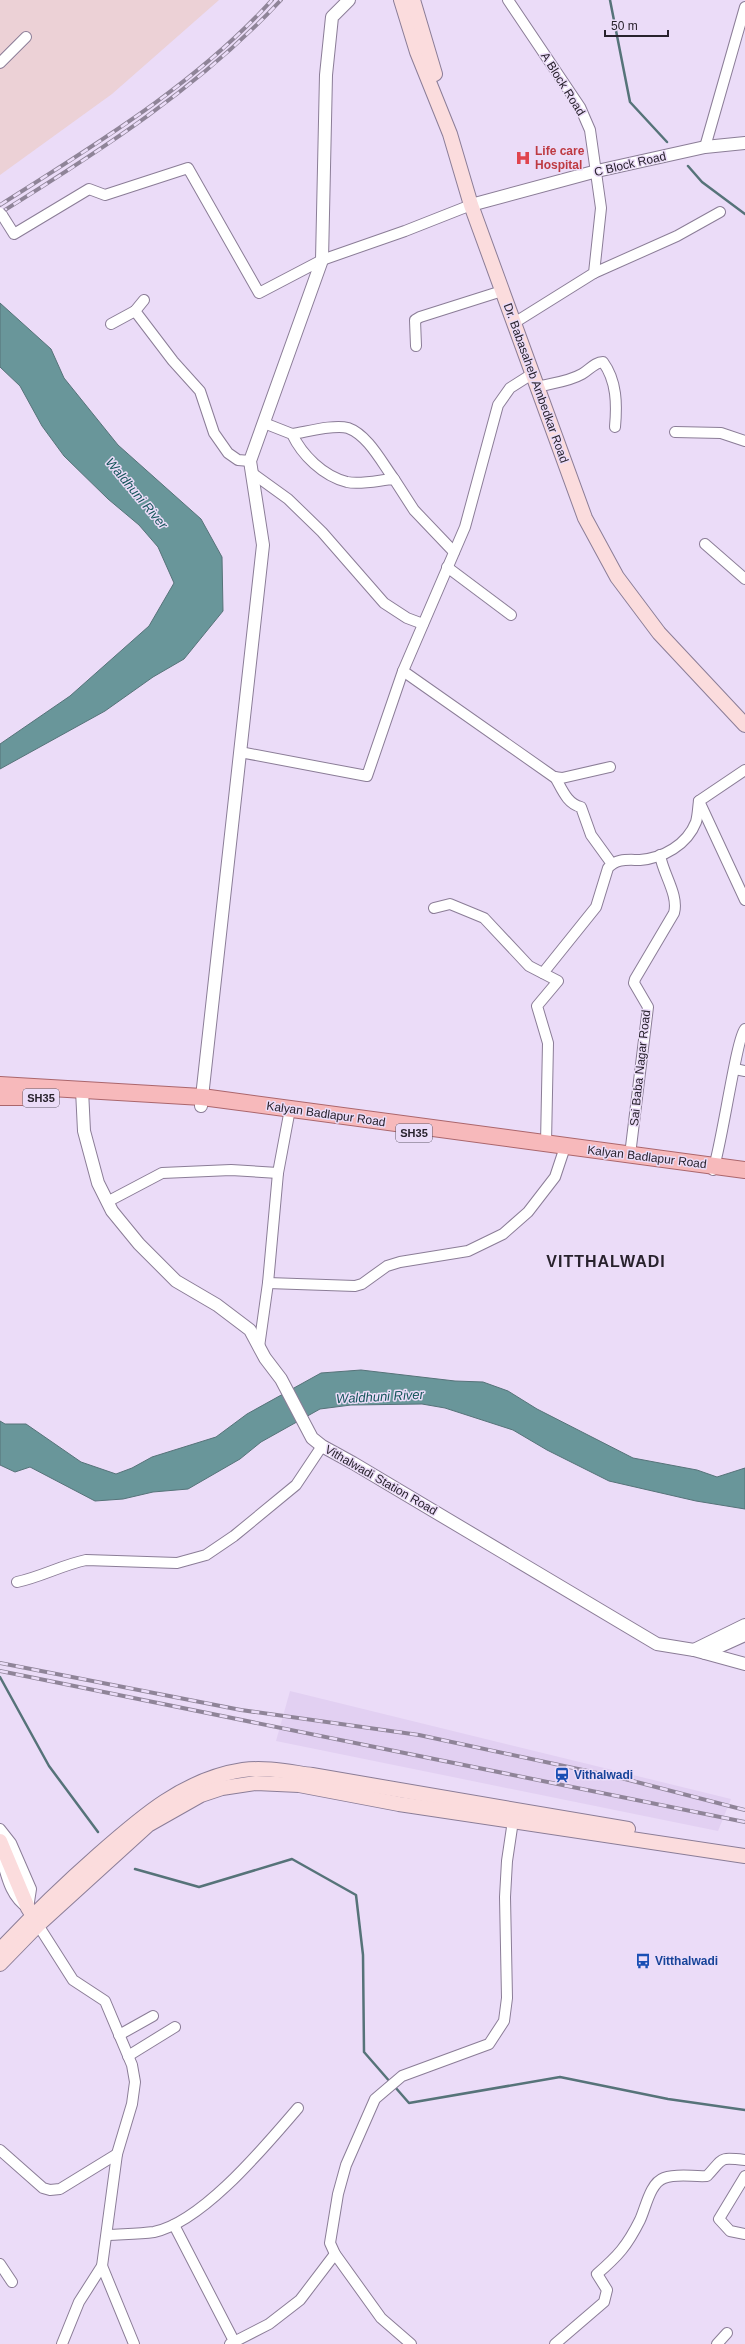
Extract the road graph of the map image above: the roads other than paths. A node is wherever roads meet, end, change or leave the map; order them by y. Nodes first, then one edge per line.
1 (349, 0) edge
2 (401, 0) edge
3 (413, 0) edge
4 (508, 0) edge
5 (745, 6) edge
6 (26, 36) dead end
7 (0, 63) edge
8 (745, 144) edge
9 (705, 147) junction
10 (596, 171) junction
11 (475, 204) junction
12 (720, 212) dead end
13 (1, 214) edge
14 (322, 260) junction
15 (594, 272) junction
16 (502, 291) junction
17 (144, 300) dead end
18 (135, 310) junction
19 (517, 321) junction
20 (111, 324) dead end
21 (416, 346) dead end
22 (537, 382) junction
23 (264, 423) junction
24 (615, 427) dead end
25 (675, 432) dead end
26 (292, 434) junction
27 (745, 441) edge
28 (251, 467) junction
29 (394, 479) junction
30 (705, 544) dead end
31 (454, 552) junction
32 (447, 567) junction
33 (745, 579) edge
34 (511, 615) dead end
35 (423, 624) junction
36 (403, 671) junction
37 (744, 718) edge
38 (240, 752) junction
39 (610, 767) dead end
40 (745, 770) edge
41 (555, 778) junction
42 (699, 801) junction
43 (660, 855) junction
44 (612, 864) junction
45 (745, 900) edge
46 (434, 908) dead end
47 (544, 973) junction
48 (745, 1029) edge
49 (740, 1070) edge
50 (0, 1085) edge
51 (82, 1095) junction
52 (0, 1097) edge
53 (201, 1102) junction
54 (289, 1112) junction
55 (546, 1143) junction
56 (564, 1150) junction
57 (630, 1155) junction
58 (713, 1168) junction
59 (745, 1170) edge
60 (278, 1173) junction
61 (745, 1177) edge
62 (107, 1202) junction
63 (268, 1283) junction
64 (259, 1347) junction
65 (322, 1446) junction
66 (17, 1582) dead end
67 (745, 1625) edge
68 (745, 1635) edge
69 (700, 1652) junction
70 (745, 1664) edge
71 (514, 1815) junction
72 (0, 1830) edge
73 (0, 1841) edge
74 (742, 1851) edge
75 (0, 1856) edge
76 (33, 1916) junction
77 (0, 1950) edge
78 (0, 1964) edge
79 (153, 2016) dead end
80 (175, 2026) dead end
81 (119, 2035) junction
82 (128, 2056) junction
83 (298, 2108) dead end
84 (0, 2150) edge
85 (117, 2154) junction
86 (745, 2160) edge
87 (745, 2176) edge
88 (174, 2225) junction
89 (745, 2234) edge
90 (108, 2235) junction
91 (335, 2254) junction
92 (0, 2264) edge
93 (102, 2266) junction
94 (12, 2282) dead end
95 (727, 2333) dead end
96 (232, 2343) edge
97 (62, 2344) edge
98 (134, 2344) edge
99 (411, 2344) edge
100 (555, 2344) edge
101 (717, 2344) edge

1 - 14 street
2 - 11 main road, Dr. Babasaheb Ambedkar Road
3 - 11 main road, Dr. Babasaheb Ambedkar Road
4 - 10 street, A Block Road
5 - 9 street
6 - 7 street
8 - 9 street, C Block Road
9 - 10 street, C Block Road
10 - 11 street, C Block Road
10 - 15 street, A Block Road
11 - 14 street
11 - 16 main road, Dr. Babasaheb Ambedkar Road
11 - 19 main road, Dr. Babasaheb Ambedkar Road
12 - 15 street
13 - 14 street
14 - 23 street
15 - 19 street
16 - 19 main road, Dr. Babasaheb Ambedkar Road
16 - 21 street
17 - 18 street
18 - 20 street
18 - 28 street
19 - 22 main road, Dr. Babasaheb Ambedkar Road
22 - 24 street
22 - 31 street
22 - 37 main road, Dr. Babasaheb Ambedkar Road
23 - 26 street
23 - 28 street
25 - 27 street
26 - 29 street
26 - 29 street
28 - 35 street
28 - 38 street
29 - 31 street
30 - 33 street
31 - 32 street
32 - 34 street
32 - 35 street
35 - 36 street
36 - 38 street
36 - 41 street
38 - 53 street
39 - 41 street
40 - 42 street
41 - 44 street
42 - 43 street
42 - 45 street
43 - 44 street
43 - 57 street, Sai Baba Nagar Road
44 - 47 street
46 - 47 street
47 - 55 street
48 - 49 street
49 - 58 street
50 - 51 main road, Kalyan Badlapur Road / SH35
51 - 52 main road, Kalyan Badlapur Road / SH35
51 - 53 main road, Kalyan Badlapur Road / SH35
51 - 62 street, Vithalwadi Station Road
53 - 54 main road, Kalyan Badlapur Road / SH35
54 - 55 main road, Kalyan Badlapur Road / SH35
54 - 56 main road, Kalyan Badlapur Road / SH35
54 - 60 street
55 - 56 main road, Kalyan Badlapur Road / SH35
56 - 57 main road, Kalyan Badlapur Road / SH35
56 - 58 main road, Kalyan Badlapur Road / SH35
56 - 63 street
57 - 58 main road, Kalyan Badlapur Road / SH35
58 - 59 main road, Kalyan Badlapur Road / SH35
58 - 61 main road, Kalyan Badlapur Road / SH35
60 - 62 street
60 - 63 street
62 - 64 street, Vithalwadi Station Road
63 - 64 street
64 - 65 street, Vithalwadi Station Road
65 - 66 street
65 - 69 street, Vithalwadi Station Road
67 - 69 street
68 - 69 street
69 - 70 street, Vithalwadi Station Road
71 - 74 main road
71 - 76 main road
71 - 91 street
72 - 76 street
73 - 76 main road
75 - 76 street
76 - 77 main road
76 - 78 main road
76 - 81 street
79 - 81 street
80 - 82 street
81 - 82 street
82 - 85 street
83 - 88 street
84 - 85 street
85 - 90 street
86 - 100 street
87 - 89 street
88 - 90 street
88 - 96 street
90 - 93 street
91 - 96 street
91 - 99 street
92 - 94 street
93 - 97 street
93 - 98 street
95 - 101 street

